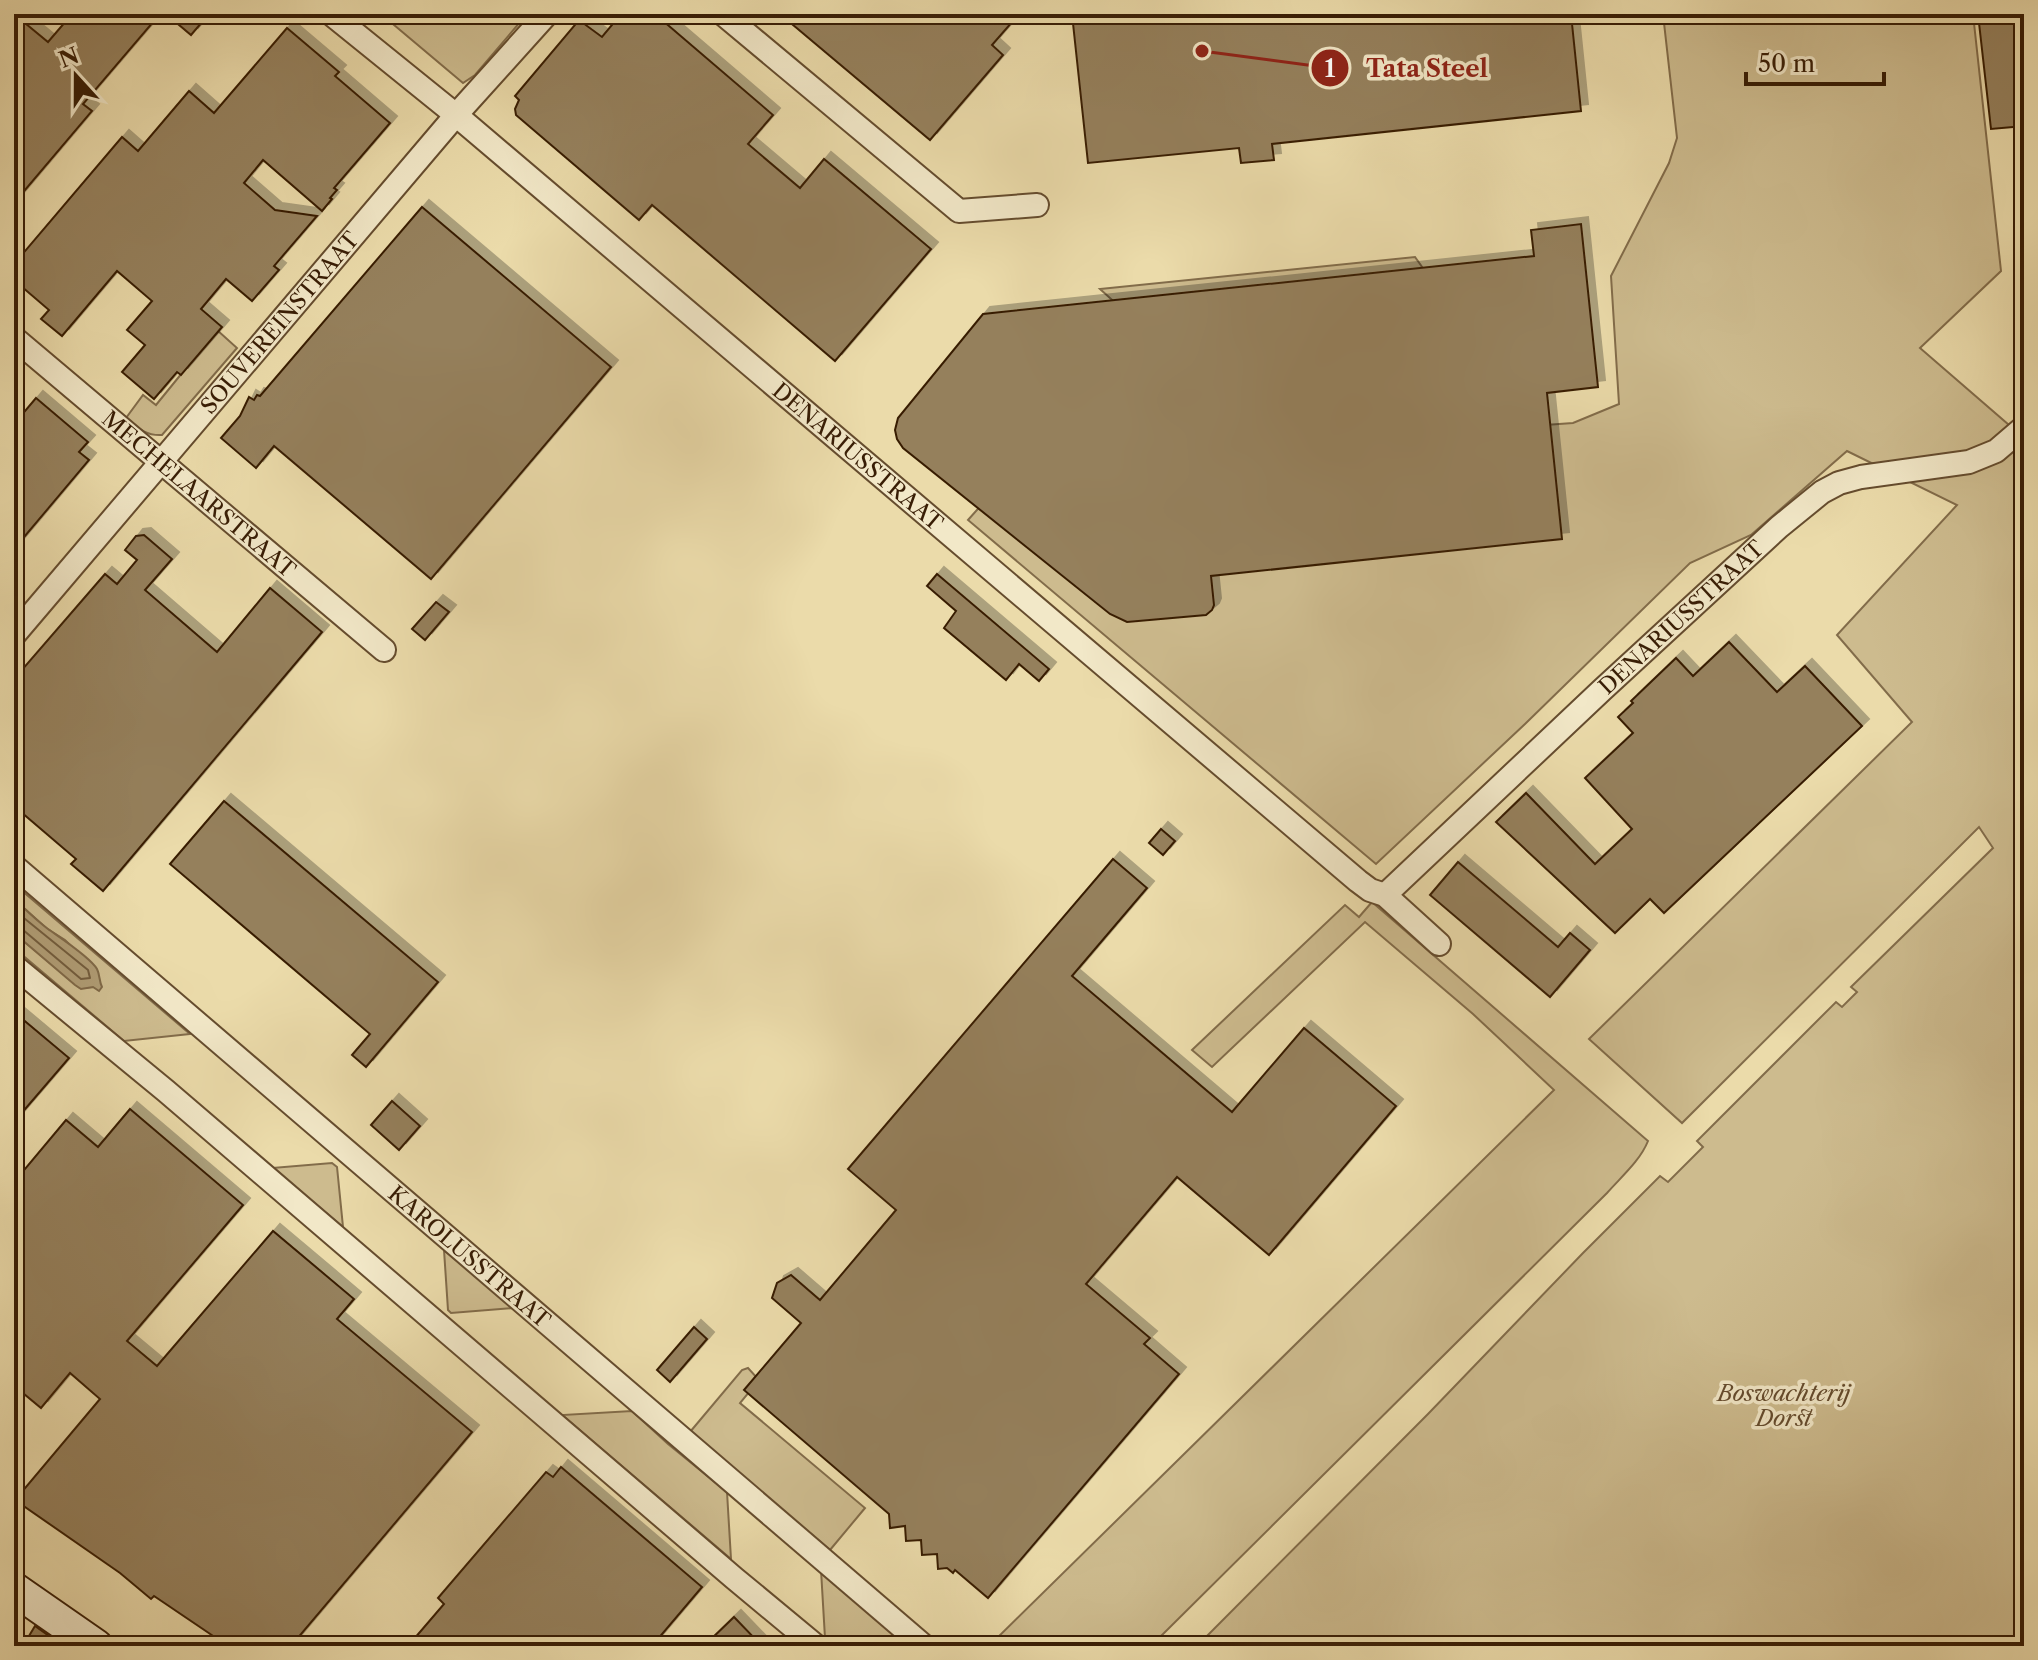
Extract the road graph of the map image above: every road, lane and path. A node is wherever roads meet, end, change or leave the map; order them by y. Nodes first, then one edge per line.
1 (331, 14) edge
2 (547, 14) edge
3 (723, 14) edge
4 (456, 115) junction
5 (1037, 205) dead end
6 (14, 338) edge
7 (2024, 427) edge
8 (161, 462) junction
9 (14, 635) edge
10 (384, 650) dead end
11 (14, 866) edge
12 (1385, 895) junction
13 (1439, 944) dead end
14 (14, 966) edge
15 (14, 1589) edge
16 (96, 1646) edge
17 (816, 1646) edge
18 (924, 1646) edge

1 - 4 street, DENARIUSSTRAAT
2 - 4 street, SOUVEREINSTRAAT
3 - 5 street
4 - 8 street, SOUVEREINSTRAAT
4 - 12 street, DENARIUSSTRAAT
6 - 8 street, MECHELAARSTRAAT
7 - 12 street, DENARIUSSTRAAT
8 - 9 street, SOUVEREINSTRAAT
8 - 10 street, MECHELAARSTRAAT
11 - 18 street, KAROLUSSTRAAT
12 - 13 street, DENARIUSSTRAAT
14 - 17 street
15 - 16 main road

